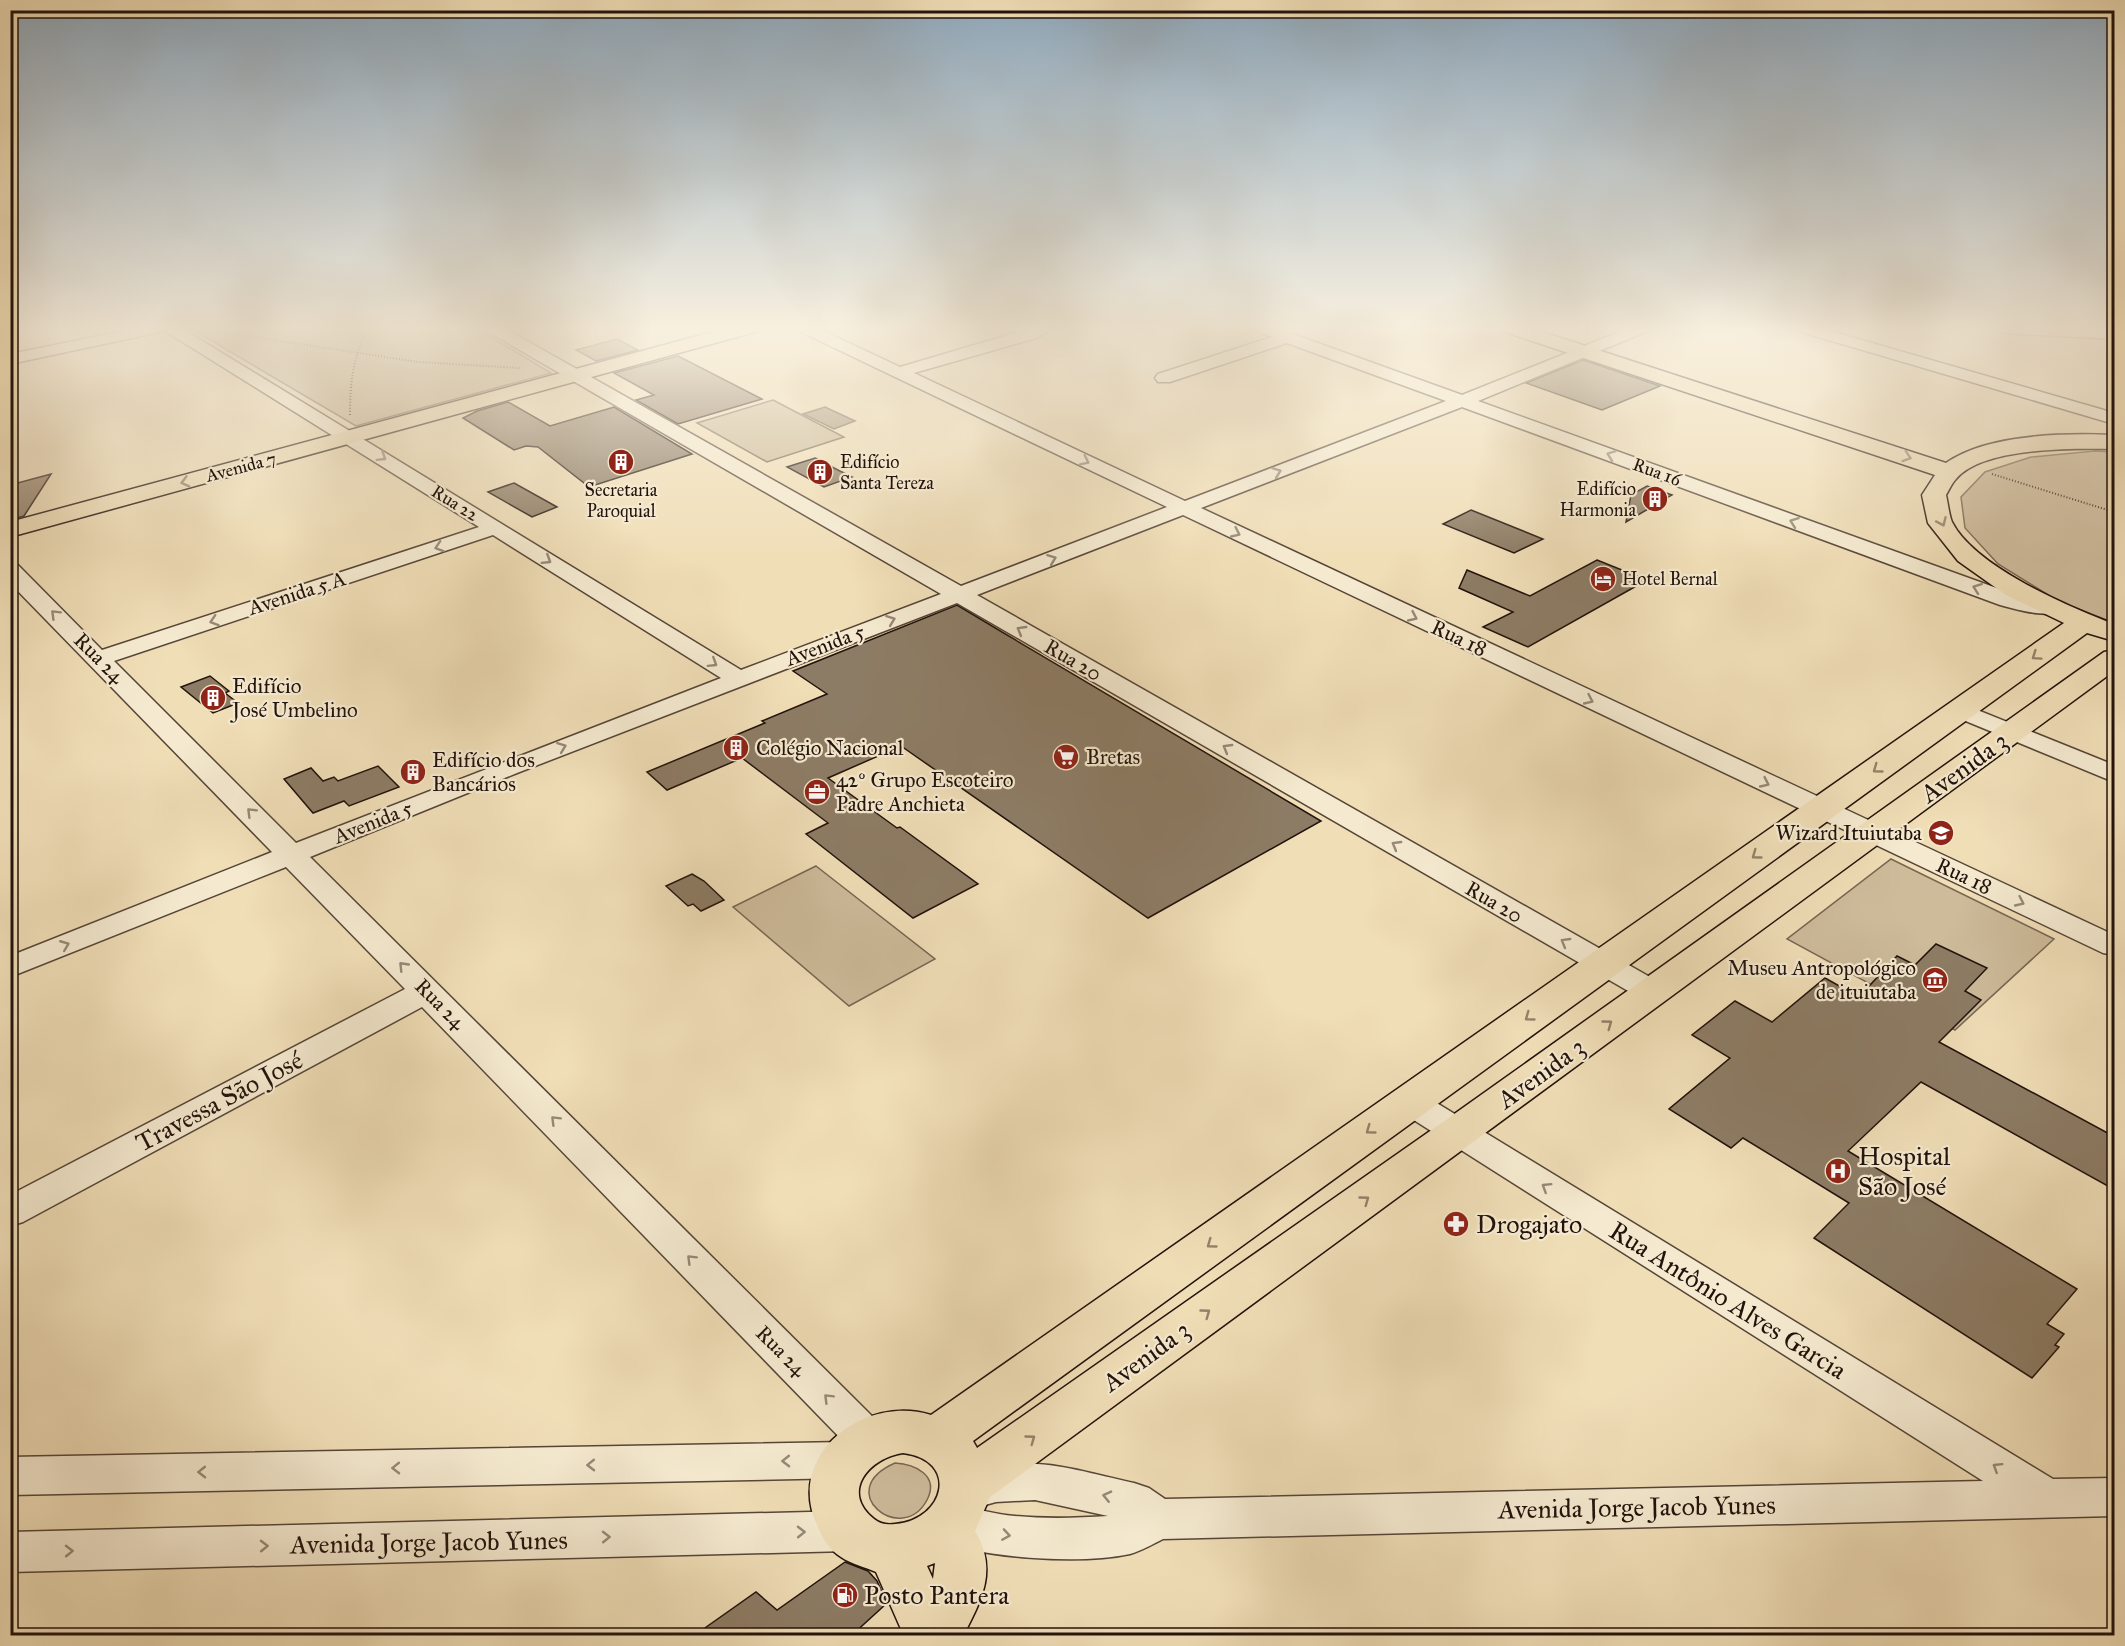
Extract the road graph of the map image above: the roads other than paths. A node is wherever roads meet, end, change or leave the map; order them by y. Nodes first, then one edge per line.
1 (298, 405) edge
2 (468, 405) edge
3 (628, 405) edge
4 (968, 405) edge
5 (1452, 405) edge
6 (1472, 405) edge
7 (1768, 405) edge
8 (1808, 405) edge
9 (2067, 405) edge
10 (2115, 419) edge
11 (1871, 425) dead end
12 (351, 437) junction
13 (2115, 441) edge
14 (1959, 461) junction
15 (1184, 508) junction
16 (495, 528) junction
17 (10, 530) edge
18 (10, 570) edge
19 (958, 594) junction
20 (2054, 608) junction
21 (2084, 622) junction
22 (2115, 633) edge
23 (100, 658) junction
24 (2115, 658) edge
25 (738, 678) junction
26 (1960, 710) junction
27 (2012, 732) junction
28 (2115, 774) edge
29 (1821, 809) junction
30 (1872, 833) junction
31 (292, 854) junction
32 (2115, 946) edge
33 (1603, 964) junction
34 (10, 967) edge
35 (427, 991) junction
36 (1653, 992) junction
37 (1410, 1102) junction
38 (1458, 1133) junction
39 (10, 1212) edge
40 (936, 1439) junction
41 (857, 1450) junction
42 (10, 1476) edge
43 (2115, 1497) edge
44 (2047, 1498) junction
45 (955, 1508) junction
46 (1160, 1519) junction
47 (871, 1541) junction
48 (10, 1552) edge
49 (933, 1635) edge

1 - 12 street, Rua 22
2 - 12 main road, Avenida 7
3 - 19 street, Rua 20
4 -> 15 street, Rua 18
15 -> 5 street, Avenida 5
20 -> 6 street, Rua 16
7 -> 14 main road
8 - 11 main road
9 - 10 street
12 -> 16 street, Rua 22
12 -> 17 main road, Avenida 7
13 - 14 main road
14 -> 20 main road
19 -> 15 street, Avenida 5
15 -> 29 street, Rua 18
16 -> 23 street, Avenida 5 A
16 -> 25 street, Rua 22
23 -> 18 street, Rua 24
25 -> 19 street, Avenida 5
33 -> 19 street, Rua 20
20 - 21 main road
21 - 22 main road
21 -> 26 main road
31 -> 23 street, Rua 24
24 - 27 main road, Avenida 3
31 -> 25 street, Avenida 5
26 - 27 street
26 -> 29 main road
27 - 28 street
27 - 30 main road, Avenida 3
29 - 30 street, Rua 18
29 -> 33 main road
30 -> 32 street, Rua 18
30 - 36 main road, Avenida 3
34 -> 31 street, Avenida 5
35 -> 31 street, Rua 24
33 - 36 street, Rua 20
33 -> 37 main road
35 - 39 street, Travessa São José
41 -> 35 street, Rua 24
38 -> 36 main road, Avenida 3
37 - 38 street, Rua Antônio Alves Garcia
37 -> 40 main road
44 -> 38 street, Rua Antônio Alves Garcia
45 -> 38 main road, Avenida 3
40 - 41 main road
40 - 45 main road
41 -> 42 street
41 - 47 main road
43 - 44 street, Avenida Jorge Jacob Yunes
44 - 46 street, Avenida Jorge Jacob Yunes
45 -> 46 street, Avenida Jorge Jacob Yunes
46 -> 45 street
45 - 47 main road
45 - 49 main road
48 -> 47 street, Avenida Jorge Jacob Yunes
47 - 49 main road

